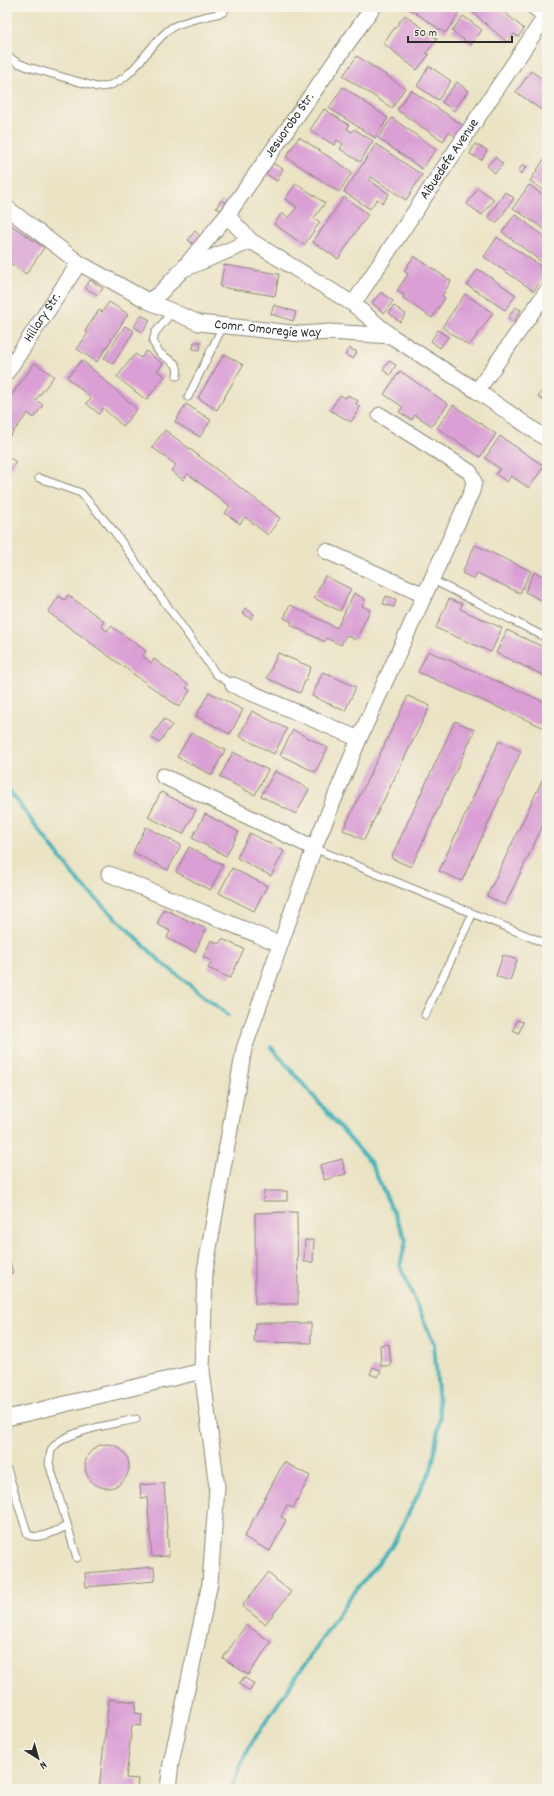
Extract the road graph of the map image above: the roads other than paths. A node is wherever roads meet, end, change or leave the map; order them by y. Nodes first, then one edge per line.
1 (373, 7) edge
2 (527, 7) edge
3 (224, 12) dead end
4 (545, 16) edge
5 (7, 56) edge
6 (7, 208) edge
7 (228, 214) junction
8 (251, 241) junction
9 (79, 263) junction
10 (183, 269) junction
11 (547, 291) edge
12 (148, 301) junction
13 (353, 304) junction
14 (172, 312) junction
15 (223, 326) junction
16 (392, 336) junction
17 (7, 372) edge
18 (177, 376) dead end
19 (477, 391) junction
20 (188, 397) dead end
21 (380, 415) dead end
22 (547, 439) edge
23 (39, 478) dead end
24 (326, 551) dead end
25 (431, 579) junction
26 (424, 595) junction
27 (547, 638) edge
28 (233, 685) joint
29 (359, 739) junction
30 (163, 776) dead end
31 (314, 848) junction
32 (109, 874) dead end
33 (472, 914) junction
34 (280, 944) junction
35 (547, 944) edge
36 (425, 1015) dead end
37 (202, 1371) junction
38 (7, 1418) edge
39 (136, 1419) dead end
40 (7, 1468) edge
41 (67, 1526) junction
42 (77, 1558) dead end
43 (168, 1789) edge

1 - 7 street, Jesuorobo Str.
2 - 4 lane
3 - 5 lane
4 - 13 street, Aibuedefe Avenue
6 - 9 street, Comr. Omoregie Way
7 - 8 street
7 - 10 street, Jesuorobo Str.
8 - 10 street
8 - 13 street
9 - 12 street, Comr. Omoregie Way
9 - 17 street, Hillary Str.
10 - 12 street, Jesuorobo Str.
11 - 19 street
12 - 14 street, Comr. Omoregie Way
13 - 16 street
14 - 15 street, Comr. Omoregie Way
14 - 18 lane
15 - 16 street, Comr. Omoregie Way
15 - 20 lane
16 - 19 street
19 - 22 street
21 - 25 street
23 - 28 lane
24 - 26 street
25 - 26 street
25 - 27 lane
26 - 29 street
28 - 29 street
29 - 31 street
30 - 31 street
31 - 33 lane
31 - 34 street
32 - 34 street
33 - 35 lane
33 - 36 lane
34 - 37 street
37 - 38 street
37 - 43 street
39 - 41 lane
40 - 41 lane
41 - 42 lane

